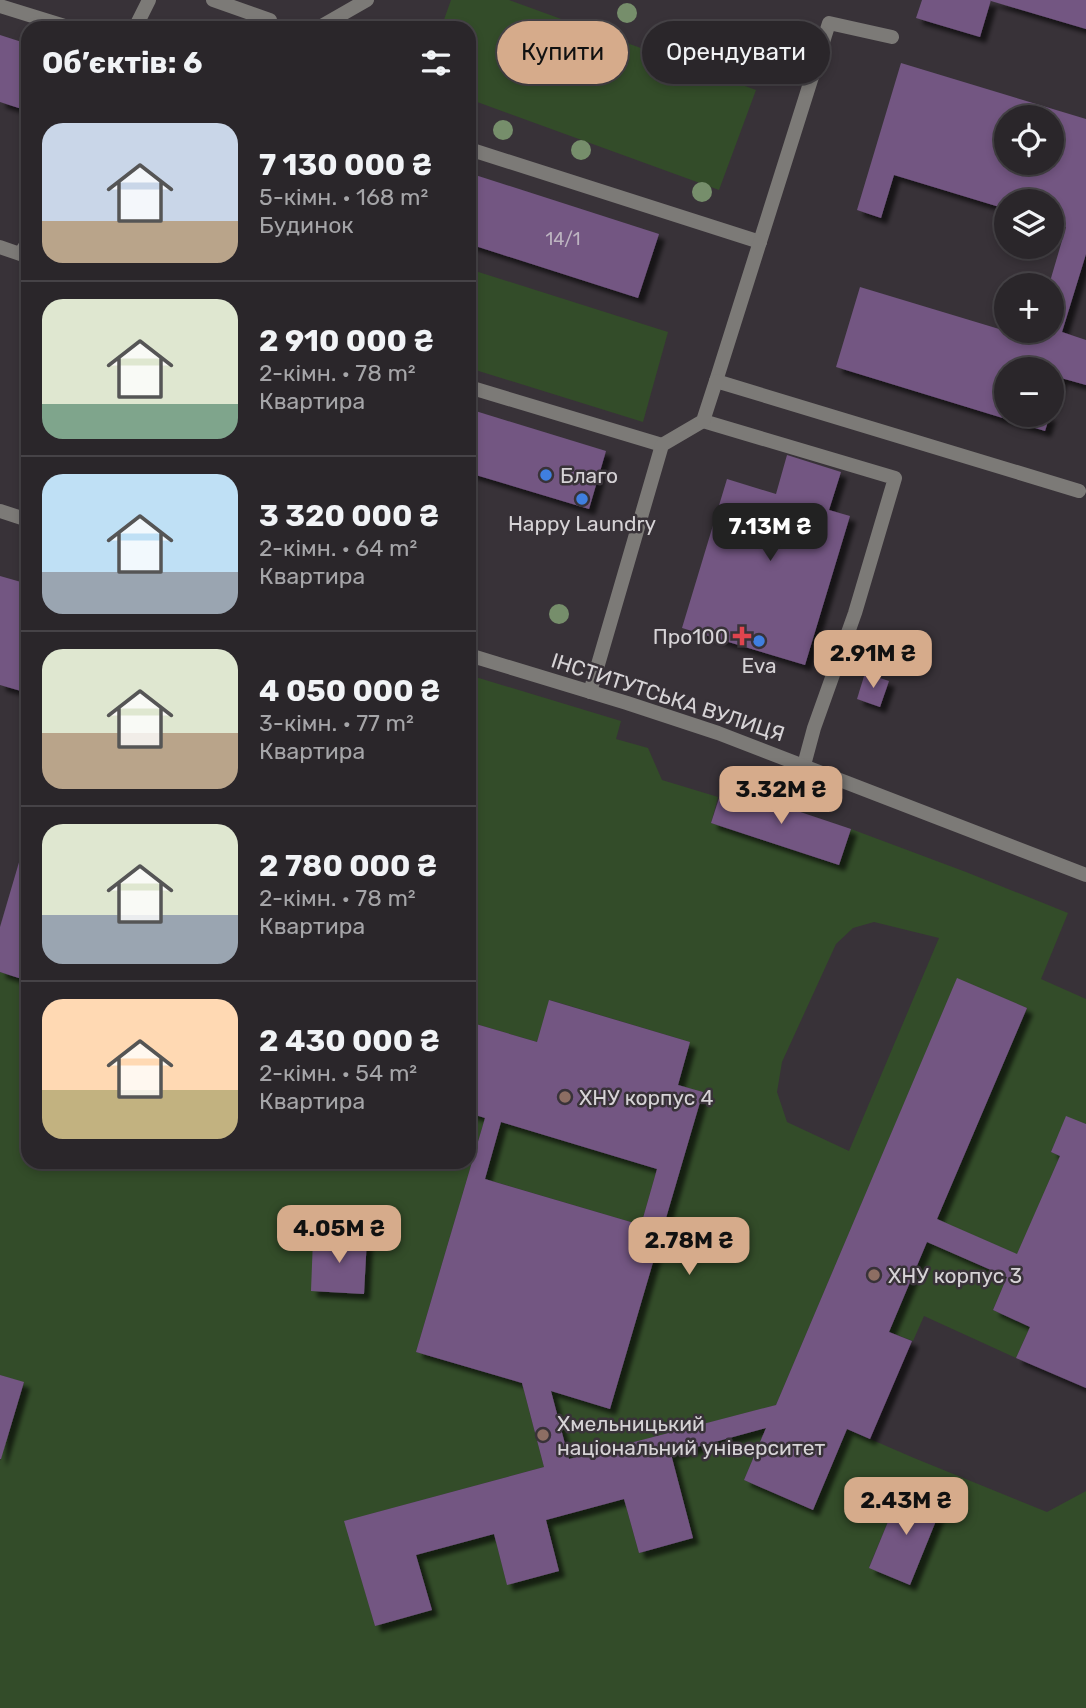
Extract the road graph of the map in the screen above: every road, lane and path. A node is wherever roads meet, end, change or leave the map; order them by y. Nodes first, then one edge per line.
1 (149, 0) edge
2 (367, 0) edge
3 (219, 1) edge
4 (0, 6) edge
5 (48, 21) edge
6 (138, 21) edge
7 (270, 21) edge
8 (330, 21) edge
9 (892, 37) dead end
10 (476, 151) edge
11 (760, 242) junction
12 (0, 247) edge
13 (21, 252) edge
14 (716, 381) junction
15 (476, 389) edge
16 (703, 421) junction
17 (662, 445) junction
18 (1079, 491) dead end
19 (0, 511) edge
20 (21, 518) edge
21 (476, 657) edge
22 (590, 692) junction
23 (804, 765) junction
24 (1086, 875) edge

1 - 6 street
2 - 8 street
3 - 7 street
4 - 5 street
9 - 11 street
10 - 11 street
11 - 14 street
12 - 13 street
14 - 16 street
14 - 18 street
15 - 17 street
16 - 17 street
16 - 23 street
17 - 22 street
19 - 20 street
21 - 22 street, ІНСТИТУТСЬКА ВУЛИЦЯ
22 - 23 street, ІНСТИТУТСЬКА ВУЛИЦЯ
23 - 24 street, ІНСТИТУТСЬКА ВУЛИЦЯ

